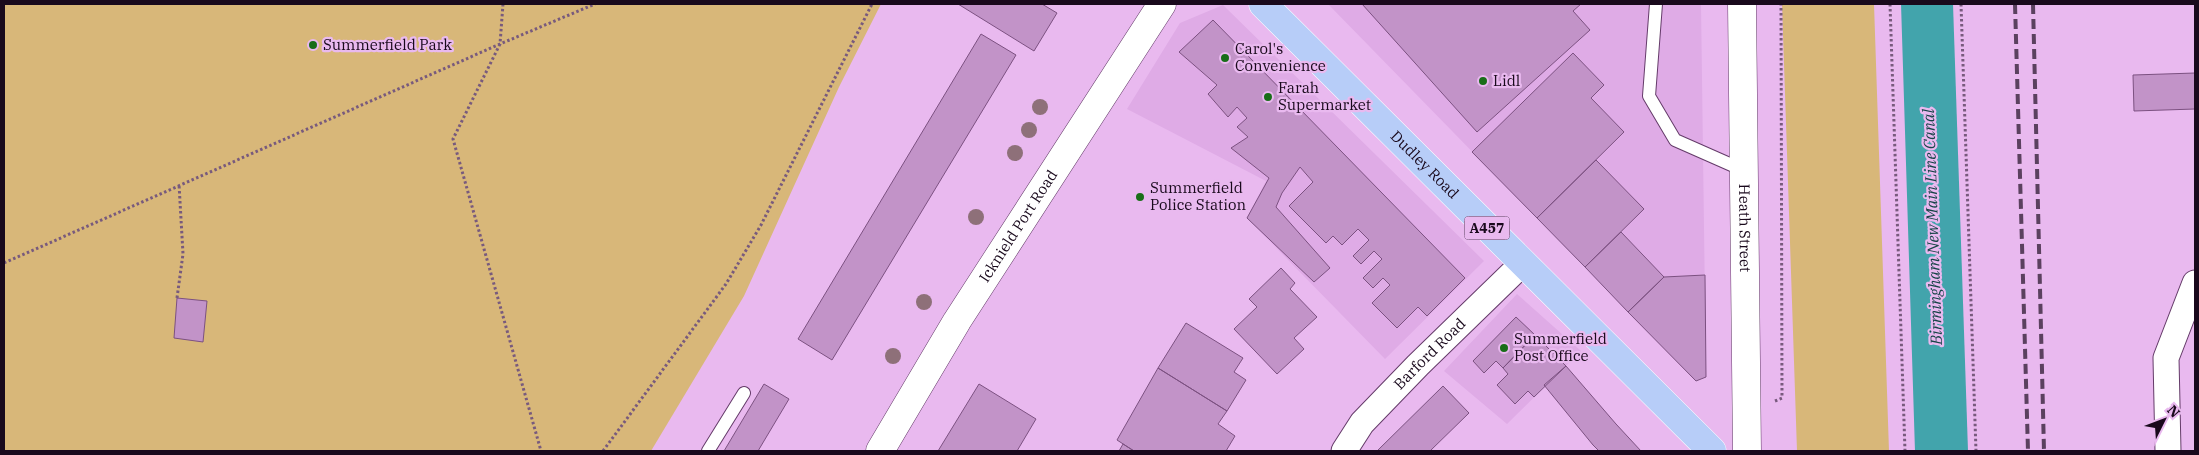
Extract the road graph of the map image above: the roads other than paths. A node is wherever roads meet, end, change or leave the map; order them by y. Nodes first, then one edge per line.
1 (1162, 4) edge
2 (1263, 4) edge
3 (1656, 4) edge
4 (1742, 4) edge
5 (1743, 170) junction
6 (1522, 264) junction
7 (2195, 283) edge
8 (744, 393) dead end
9 (708, 451) edge
10 (880, 451) edge
11 (1344, 451) edge
12 (1712, 451) edge
13 (1746, 451) edge
14 (2168, 451) edge

1 - 10 main road, Icknield Port Road
2 - 6 main road, Dudley Road / A457
3 - 5 lane
4 - 5 main road, Heath Street
5 - 13 main road, Heath Street
6 - 11 street, Barford Road
6 - 12 main road, Dudley Road / A457
7 - 14 street
8 - 9 lane

